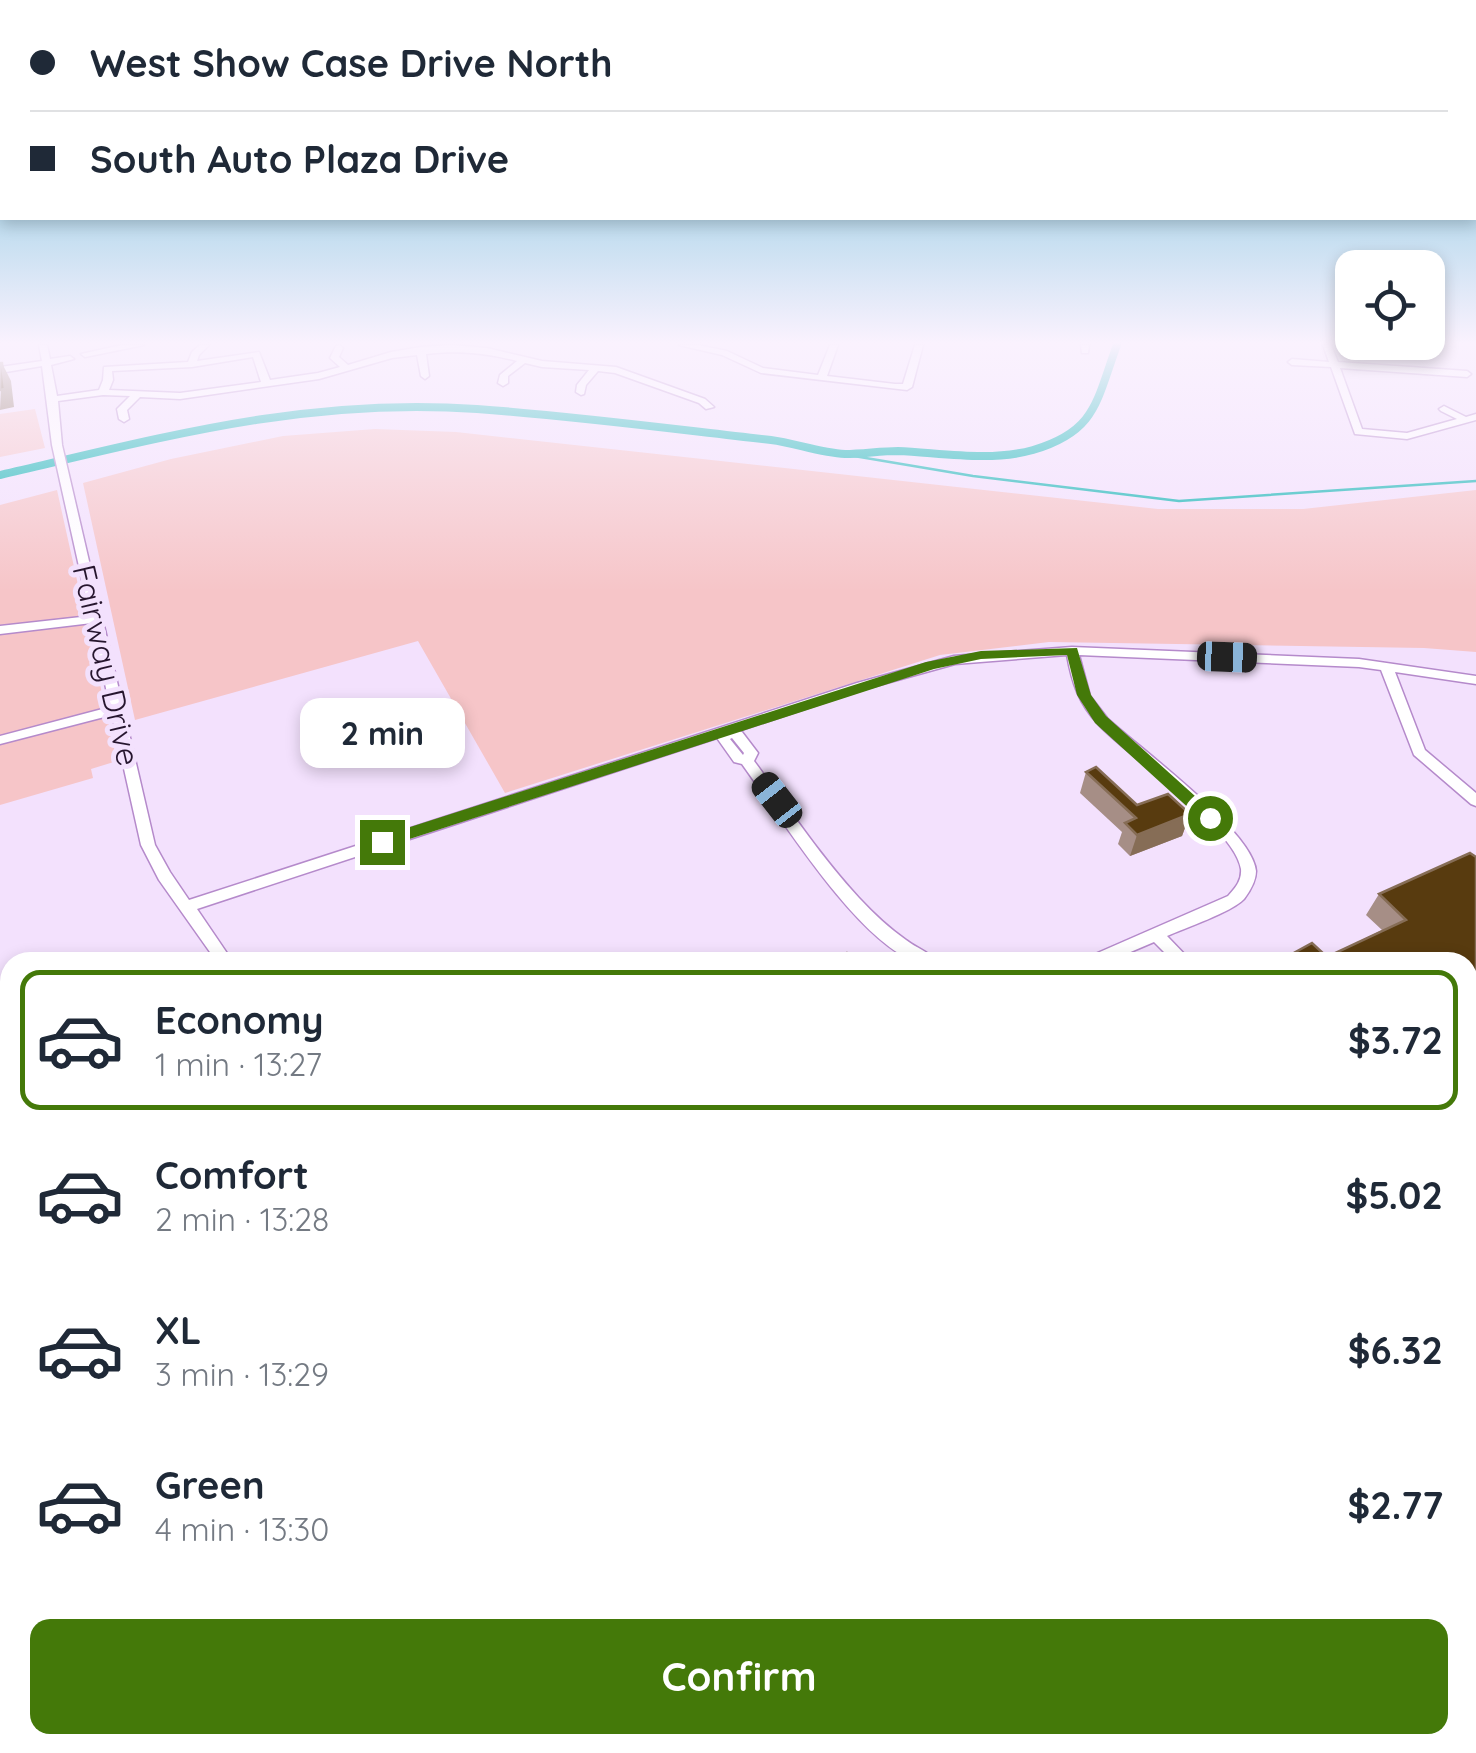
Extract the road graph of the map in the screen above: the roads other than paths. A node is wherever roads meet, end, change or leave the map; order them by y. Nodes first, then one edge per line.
1 (55, 427) edge
2 (1356, 427) edge
3 (1440, 427) edge
4 (98, 619) junction
5 (0, 630) edge
6 (1072, 650) junction
7 (1386, 666) junction
8 (1476, 680) edge
9 (118, 710) junction
10 (724, 732) junction
11 (0, 740) edge
12 (1476, 802) edge
13 (185, 907) junction
14 (1157, 936) junction
15 (219, 952) edge
16 (907, 952) edge
17 (1117, 952) edge
18 (1174, 952) edge

1 - 4 street, Fairway Drive
2 - 3 street
4 - 5 street
4 - 9 street, Fairway Drive
6 - 7 street
6 - 10 street
6 - 14 street
7 - 8 street
7 - 12 street
9 - 11 street
9 - 13 street, Fairway Drive
10 - 13 street
10 - 16 street
13 - 15 street, Fairway Drive
14 - 17 street
14 - 18 street

